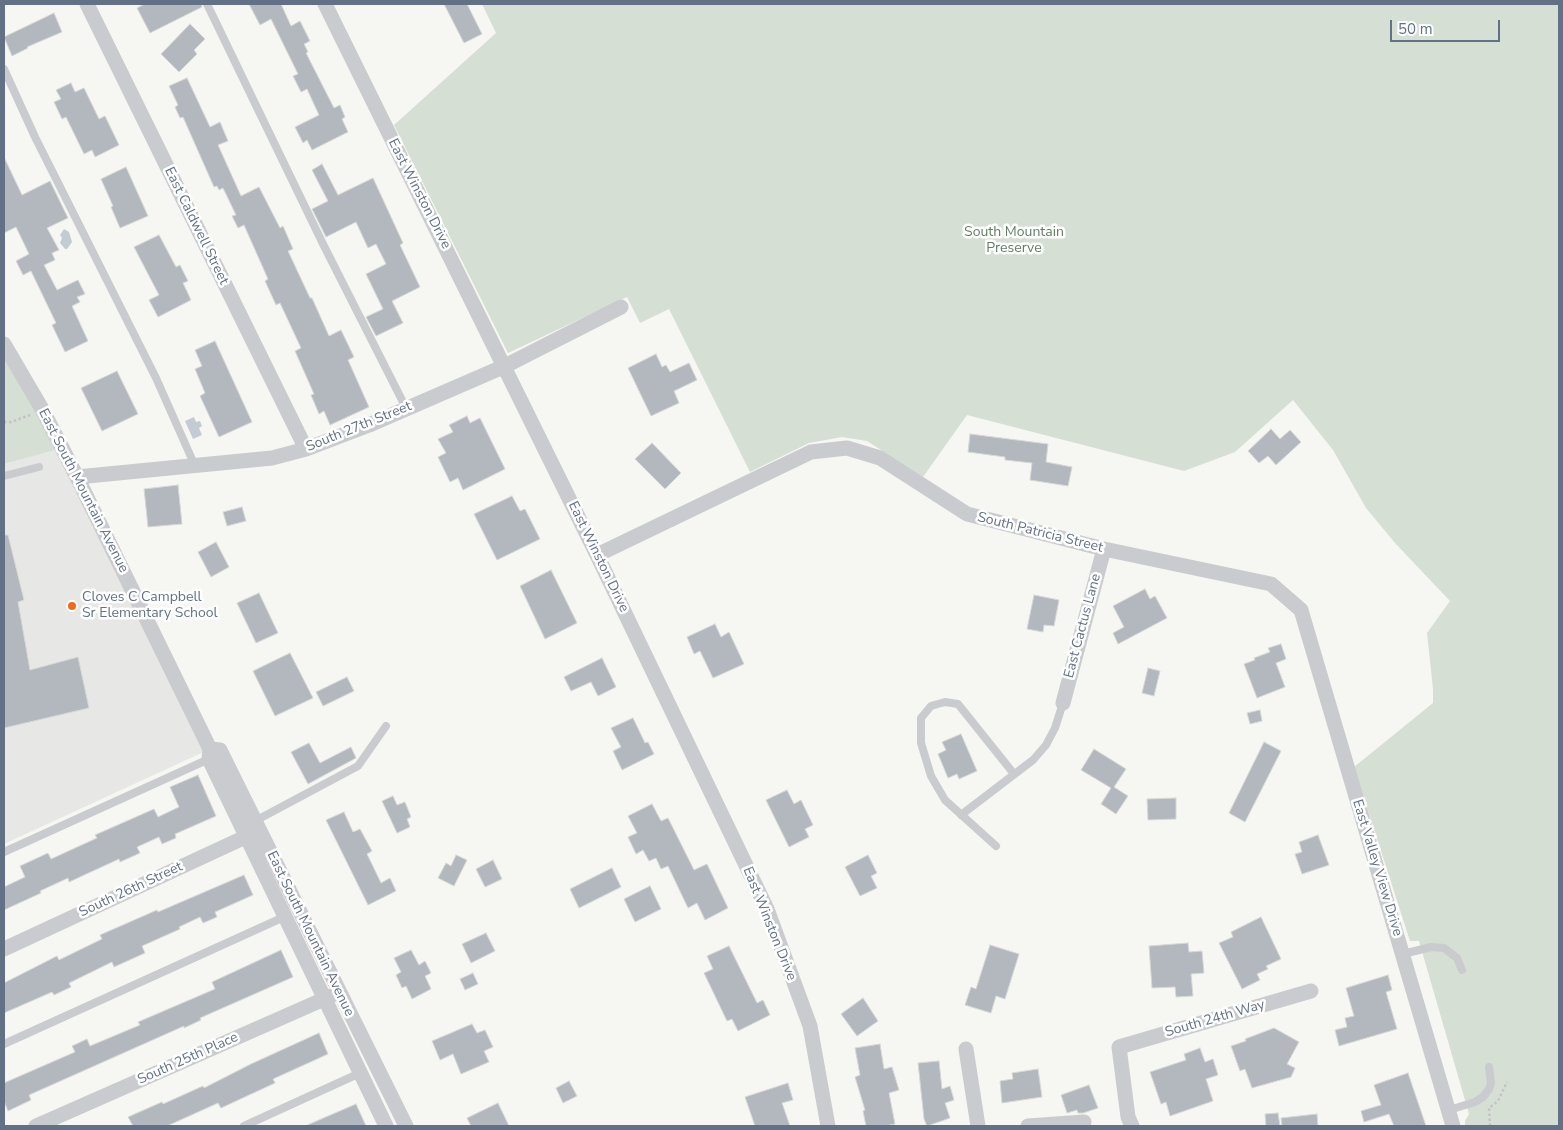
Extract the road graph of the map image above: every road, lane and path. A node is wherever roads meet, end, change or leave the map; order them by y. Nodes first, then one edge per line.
1 (87, 4) edge
2 (207, 4) edge
3 (325, 4) edge
4 (4, 69) edge
5 (621, 307) dead end
6 (4, 344) edge
7 (505, 366) junction
8 (406, 408) junction
9 (42, 409) junction
10 (4, 422) edge
11 (306, 449) junction
12 (195, 466) junction
13 (39, 467) dead end
14 (4, 476) edge
15 (77, 477) junction
16 (1104, 549) junction
17 (597, 555) junction
18 (1301, 610) joint
19 (1063, 703) joint
20 (386, 726) dead end
21 (209, 754) junction
22 (1014, 774) junction
23 (961, 815) junction
24 (253, 829) junction
25 (996, 846) dead end
26 (4, 852) edge
27 (284, 917) junction
28 (4, 949) edge
29 (1403, 954) junction
30 (1462, 970) dead end
31 (1311, 991) dead end
32 (340, 992) junction
33 (324, 999) junction
34 (4, 1044) edge
35 (966, 1048) dead end
36 (1489, 1067) dead end
37 (360, 1073) junction
38 (1507, 1082) dead end
39 (1449, 1110) junction
40 (1084, 1122) dead end
41 (36, 1126) edge
42 (244, 1126) edge
43 (386, 1126) edge
44 (406, 1126) edge
45 (828, 1126) edge
46 (978, 1126) edge
47 (1028, 1126) edge
48 (1132, 1126) edge
49 (1453, 1126) edge
50 (1490, 1126) edge

1 - 11 street, East Caldwell Street
2 - 8 lane
3 - 7 street, East Winston Drive
4 - 12 lane
5 - 7 street, South 27th Street
6 - 9 street, East South Mountain Avenue
7 - 8 street, South 27th Street
7 - 17 street, East Winston Drive
8 - 11 street, South 27th Street
9 - 10 path
9 - 15 street, East South Mountain Avenue
11 - 12 street, South 27th Street
12 - 15 street, South 27th Street
13 - 14 lane
15 - 21 street, East South Mountain Avenue
16 - 17 street, South Patricia Street
16 - 18 street, South Patricia Street
16 - 19 street, East Cactus Lane
17 - 45 street, East Winston Drive
18 - 29 street, East Valley View Drive
19 - 22 lane
20 - 24 lane
21 - 24 street, East South Mountain Avenue
21 - 26 lane
22 - 23 lane
22 - 23 lane
23 - 25 lane
24 - 27 street, East South Mountain Avenue
24 - 28 street, South 26th Street
24 - 32 street, East South Mountain Avenue
27 - 33 street, East South Mountain Avenue
27 - 34 lane
29 - 30 lane
29 - 39 street, East Valley View Drive
31 - 48 street, South 24th Way
32 - 33 street, South 25th Place
32 - 44 street, East South Mountain Avenue
33 - 37 street, East South Mountain Avenue
33 - 41 street, South 25th Place
35 - 46 street
36 - 39 lane
37 - 42 lane
37 - 43 street, East South Mountain Avenue
38 - 50 path
39 - 49 street, East Valley View Drive
40 - 47 street

